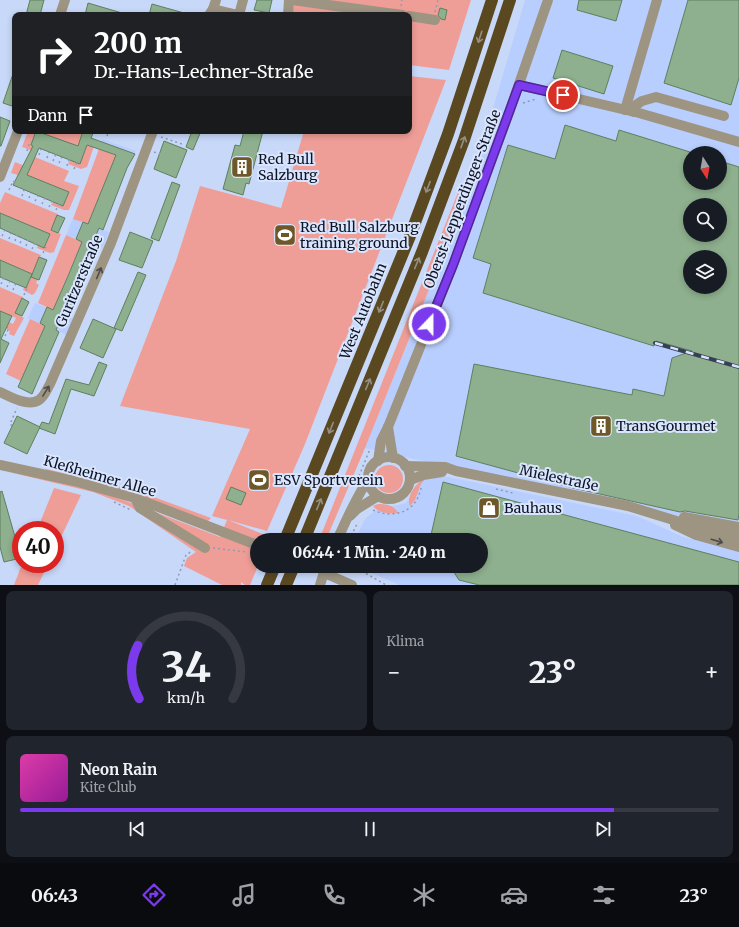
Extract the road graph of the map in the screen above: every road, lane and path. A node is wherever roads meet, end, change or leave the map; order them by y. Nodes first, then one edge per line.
1 (65, 0) edge
2 (243, 0) edge
3 (290, 0) edge
4 (438, 0) edge
5 (492, 0) edge
6 (510, 0) edge
7 (548, 0) edge
8 (657, 0) edge
9 (212, 8) edge
10 (61, 12) edge
11 (227, 12) edge
12 (240, 12) edge
13 (288, 12) edge
14 (380, 12) edge
15 (412, 16) edge
16 (433, 19) joint
17 (519, 85) junction
18 (536, 98) dead end
19 (522, 103) dead end
20 (630, 111) junction
21 (724, 116) dead end
22 (17, 134) edge
23 (156, 134) edge
24 (32, 142) dead end
25 (739, 142) edge
26 (182, 144) dead end
27 (41, 149) dead end
28 (27, 151) dead end
29 (49, 152) dead end
30 (56, 154) dead end
31 (39, 155) dead end
32 (62, 157) dead end
33 (46, 158) dead end
34 (69, 159) dead end
35 (53, 161) dead end
36 (77, 162) dead end
37 (59, 163) dead end
38 (66, 166) dead end
39 (74, 169) dead end
40 (0, 177) edge
41 (15, 182) dead end
42 (9, 190) dead end
43 (24, 190) dead end
44 (31, 193) dead end
45 (22, 196) dead end
46 (38, 196) dead end
47 (29, 198) dead end
48 (45, 198) dead end
49 (35, 201) dead end
50 (52, 201) dead end
51 (42, 204) dead end
52 (59, 204) dead end
53 (49, 207) dead end
54 (56, 210) dead end
55 (5, 230) dead end
56 (11, 233) dead end
57 (17, 235) dead end
58 (2, 236) dead end
59 (9, 238) dead end
60 (23, 238) dead end
61 (28, 240) dead end
62 (14, 241) dead end
63 (35, 243) dead end
64 (20, 244) dead end
65 (46, 245) dead end
66 (26, 246) dead end
67 (32, 248) dead end
68 (43, 253) dead end
69 (4, 278) dead end
70 (10, 281) dead end
71 (1, 284) dead end
72 (16, 284) dead end
73 (27, 286) dead end
74 (7, 287) dead end
75 (13, 290) dead end
76 (24, 295) dead end
77 (7, 327) dead end
78 (5, 336) dead end
79 (0, 392) edge
80 (17, 408) dead end
81 (12, 426) dead end
82 (388, 427) junction
83 (393, 458) junction
84 (378, 461) junction
85 (0, 465) edge
86 (405, 466) junction
87 (456, 471) junction
88 (368, 480) junction
89 (410, 480) junction
90 (422, 484) dead end
91 (494, 489) dead end
92 (518, 492) dead end
93 (378, 496) junction
94 (135, 498) junction
95 (370, 505) junction
96 (656, 514) junction
97 (354, 519) junction
98 (739, 527) edge
99 (288, 533) edge
100 (307, 533) edge
101 (343, 533) edge
102 (351, 533) edge
103 (739, 537) edge
104 (250, 542) edge
105 (739, 546) edge
106 (206, 548) dead end
107 (271, 573) edge
108 (291, 573) edge
109 (327, 573) edge
110 (331, 573) edge
111 (365, 573) edge
112 (267, 585) edge
113 (286, 585) edge
114 (320, 585) edge
115 (352, 585) edge
116 (386, 585) edge

1 - 10 street
2 - 12 street
3 - 13 street
3 - 14 street
4 - 16 path
5 -> 99 highway, West Autobahn
100 -> 6 highway
7 - 17 street, Oberst-Lepperdinger-Straße
8 - 20 street
9 - 11 street
15 - 16 street
17 - 20 street
17 - 82 street, Oberst-Lepperdinger-Straße
18 - 19 path
20 - 21 street
20 - 25 street
22 - 40 street
23 - 26 path
79 -> 23 street, Guritzerstraße
24 - 28 path
27 - 31 path
29 - 33 path
30 - 35 path
32 - 37 path
34 - 38 path
36 - 39 path
41 - 42 path
43 - 45 path
44 - 47 path
46 - 49 path
48 - 51 path
50 - 53 path
52 - 54 path
55 - 58 path
56 - 59 path
57 - 62 path
60 - 64 path
61 - 66 path
63 - 67 path
65 - 68 path
69 - 71 path
70 - 74 path
72 - 75 path
73 - 76 path
77 - 78 path
80 - 81 path
82 - 83 street
82 - 84 street, Oberst-Lepperdinger-Straße
83 - 84 street
83 - 86 street
84 - 88 street, Oberst-Lepperdinger-Straße
85 - 94 street, Kleßheimer Allee
86 - 87 street, Mielestraße
86 - 89 street
87 - 89 street, Mielestraße
87 - 96 street, Mielestraße
88 - 93 street
88 - 97 street, Oberst-Lepperdinger-Straße
89 - 93 street, Oberst-Lepperdinger-Straße
90 - 95 path
91 - 92 path
93 - 95 street, Oberst-Lepperdinger-Straße
94 - 104 street, Kleßheimer Allee
94 - 106 street
95 - 97 street, Oberst-Lepperdinger-Straße
96 - 98 street, Mielestraße
96 - 103 street, Mielestraße
96 -> 105 street, Mielestraße
97 - 101 street, Oberst-Lepperdinger-Straße
97 - 102 path
107 - 112 highway
108 - 113 highway
109 - 114 street, bridge
110 - 115 street
111 - 116 path

